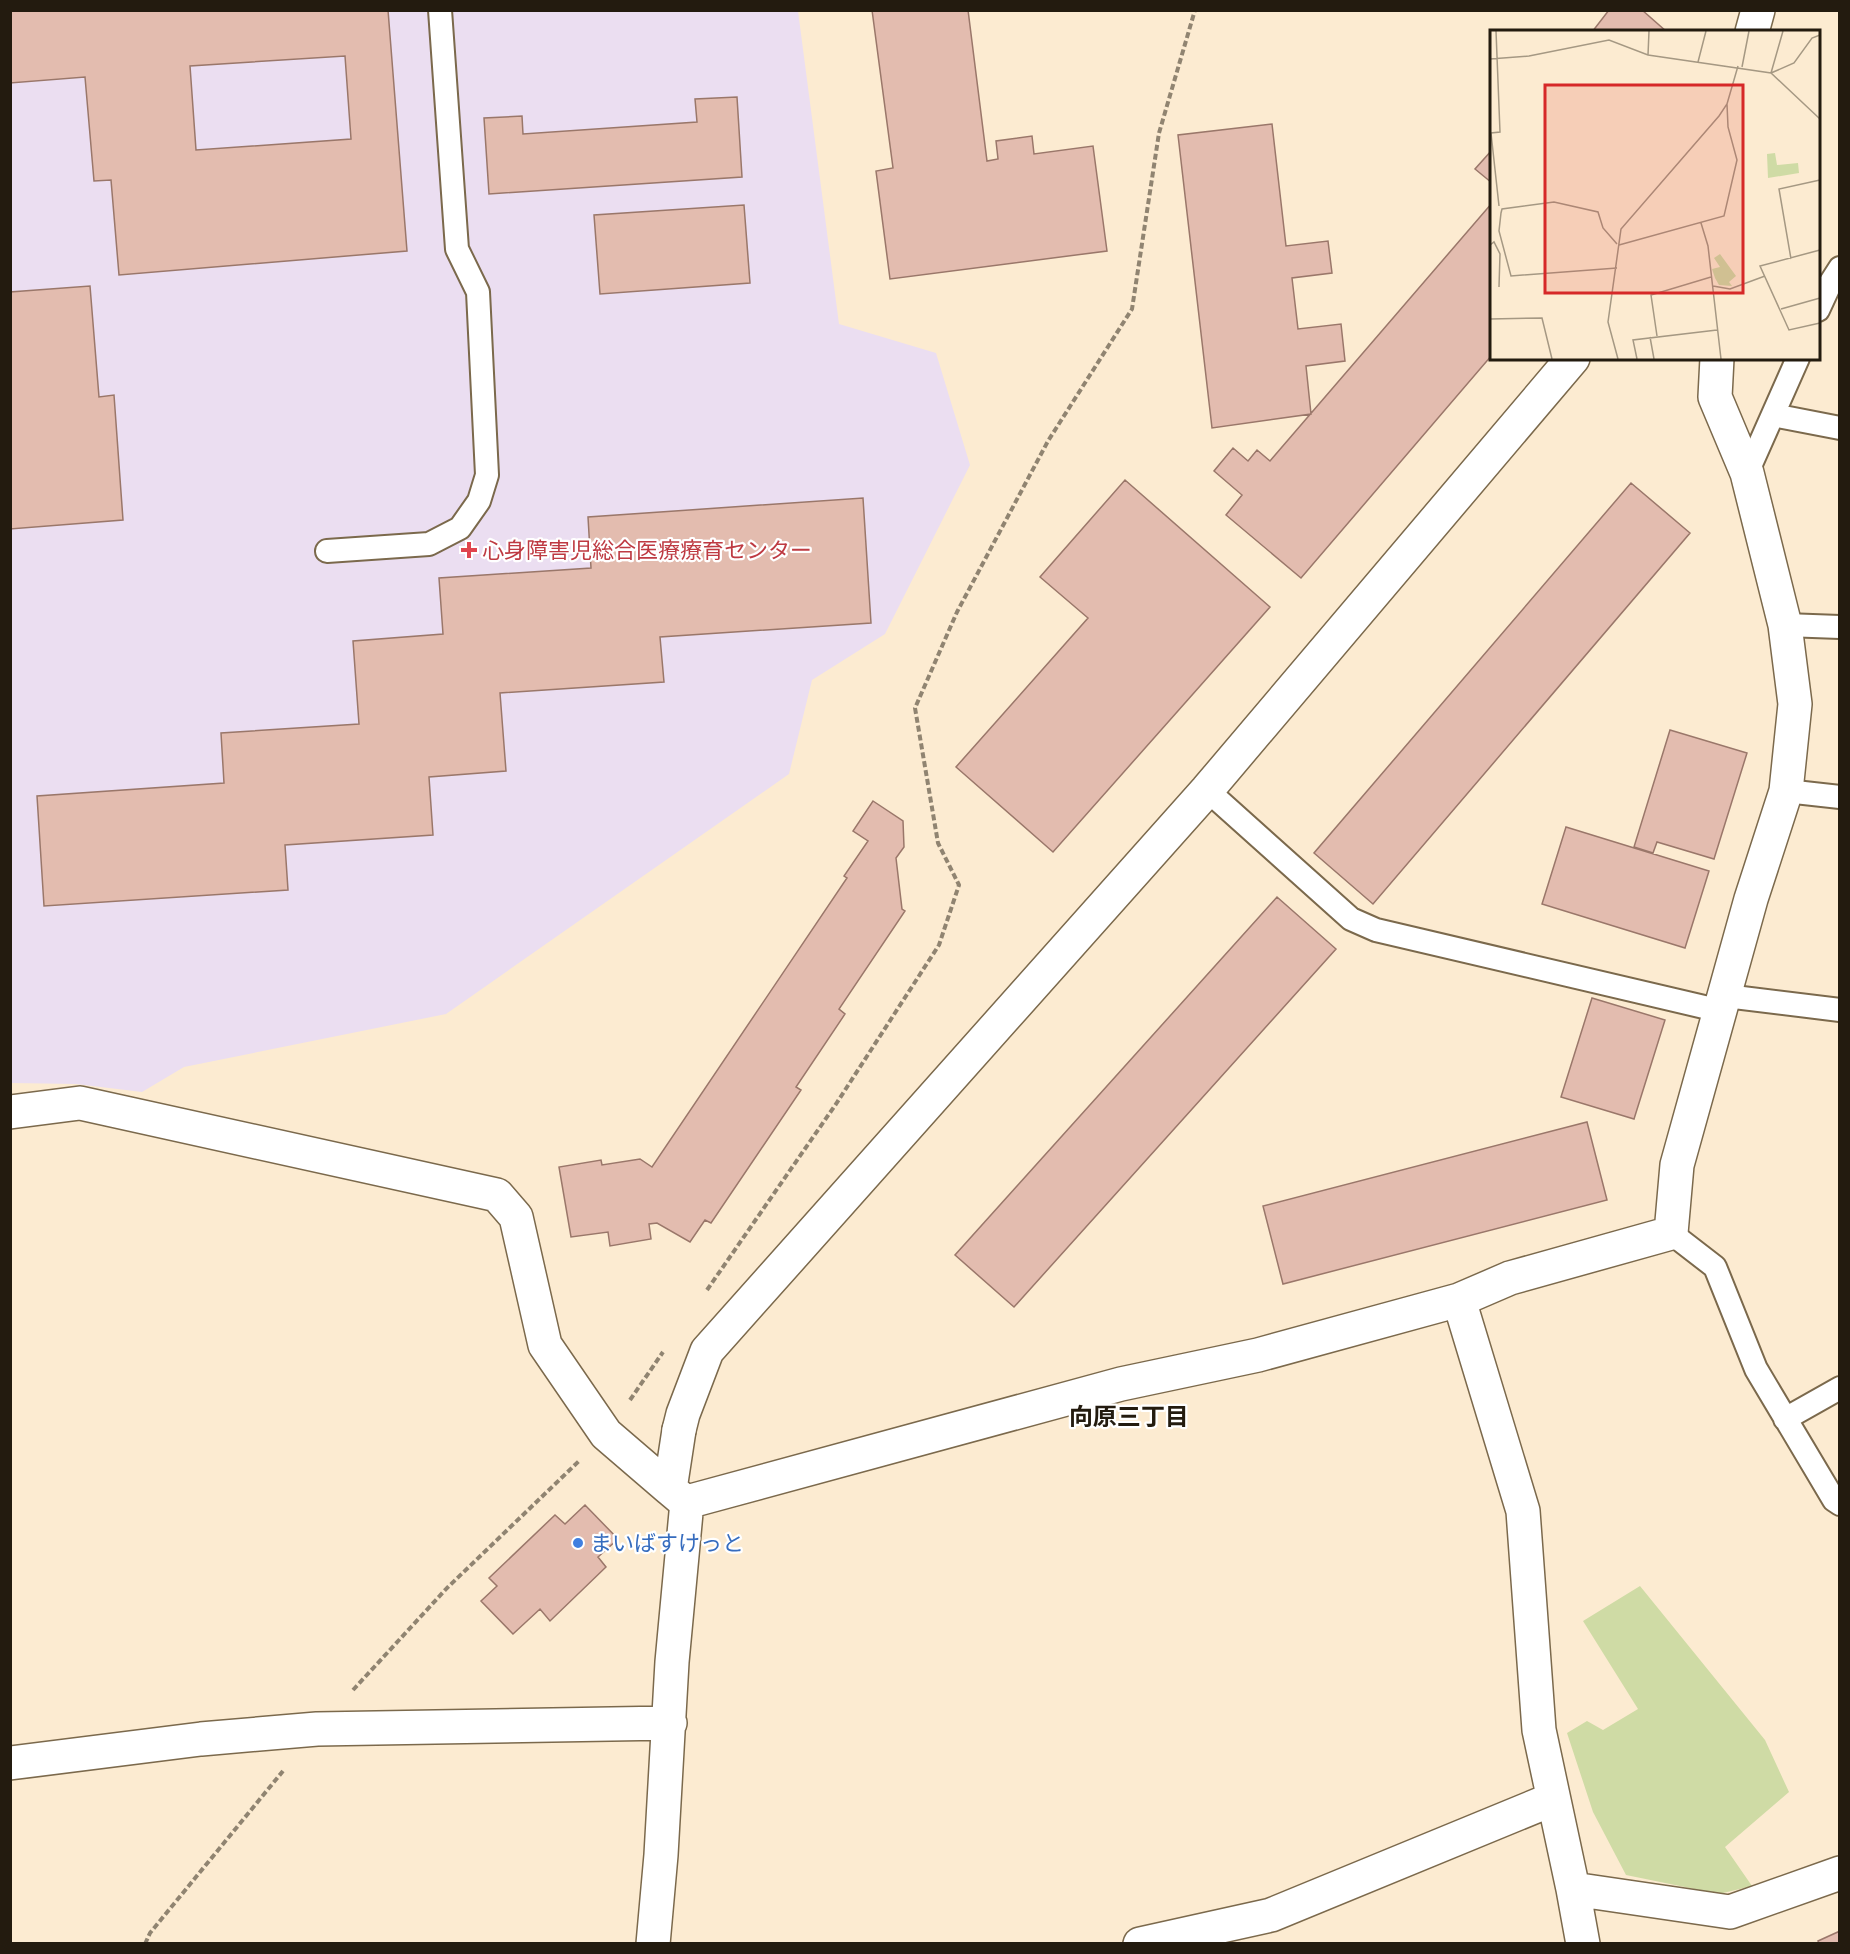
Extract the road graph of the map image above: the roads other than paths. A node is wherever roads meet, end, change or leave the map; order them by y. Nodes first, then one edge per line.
1 (440, 10) edge
2 (1758, 10) edge
3 (1753, 30) edge
4 (1837, 280) edge
5 (1820, 307) edge
6 (1571, 360) edge
7 (1717, 360) edge
8 (1797, 360) edge
9 (1773, 415) junction
10 (1839, 428) edge
11 (1747, 473) junction
12 (327, 551) dead end
13 (1785, 625) junction
14 (1839, 627) edge
15 (1207, 790) junction
16 (1786, 791) junction
17 (1839, 797) edge
18 (1723, 1003) junction
19 (1839, 1010) edge
20 (10, 1112) edge
21 (1671, 1233) junction
22 (1459, 1300) junction
23 (1839, 1388) edge
24 (1785, 1419) junction
25 (679, 1496) junction
26 (1839, 1504) edge
27 (670, 1723) junction
28 (10, 1764) edge
29 (1553, 1799) junction
30 (1839, 1873) edge
31 (1573, 1889) junction
32 (653, 1944) edge
33 (1140, 1944) edge
34 (1582, 1944) edge

1 - 12 lane
2 - 3 street
4 - 5 lane
6 - 15 street
7 - 11 street
8 - 9 lane
9 - 10 lane
9 - 11 lane
11 - 13 street
13 - 14 lane
13 - 16 street
15 - 18 lane
15 - 25 street
16 - 17 lane
16 - 18 street
18 - 19 lane
18 - 21 street
20 - 25 street
21 - 22 street
21 - 24 lane
22 - 25 street
22 - 29 street
23 - 24 lane
24 - 26 lane
25 - 27 street
27 - 28 street
27 - 32 street
29 - 31 street
29 - 33 street
30 - 31 street
31 - 34 street

